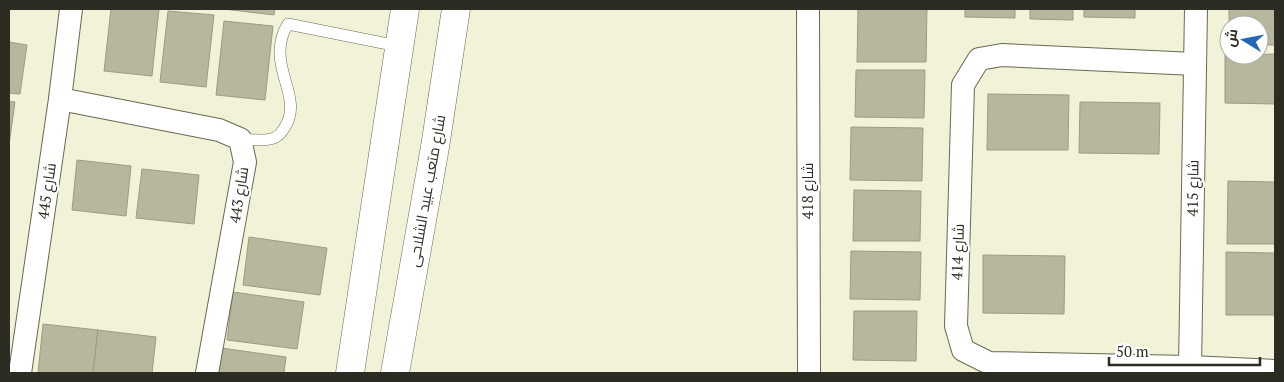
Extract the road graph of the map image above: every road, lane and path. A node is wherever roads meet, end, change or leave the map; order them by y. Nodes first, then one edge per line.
1 (71, 9) edge
2 (405, 9) edge
3 (456, 9) edge
4 (808, 9) edge
5 (1196, 9) edge
6 (398, 46) junction
7 (1195, 64) junction
8 (60, 99) junction
9 (240, 139) junction
10 (1190, 367) junction
11 (1275, 371) edge
12 (20, 373) edge
13 (207, 373) edge
14 (350, 373) edge
15 (395, 373) edge
16 (808, 373) edge

1 - 8 street, شارع 445
2 - 6 street
3 - 15 street, شارع متعب عبيد الشلاحى
4 - 16 street, شارع 418
5 - 7 street, شارع 415
6 - 9 lane
6 - 14 street
7 - 10 street, شارع 415
7 - 10 street, شارع 414
8 - 9 street
8 - 12 street, شارع 445
9 - 13 street, شارع 443
10 - 11 street, شارع 414

